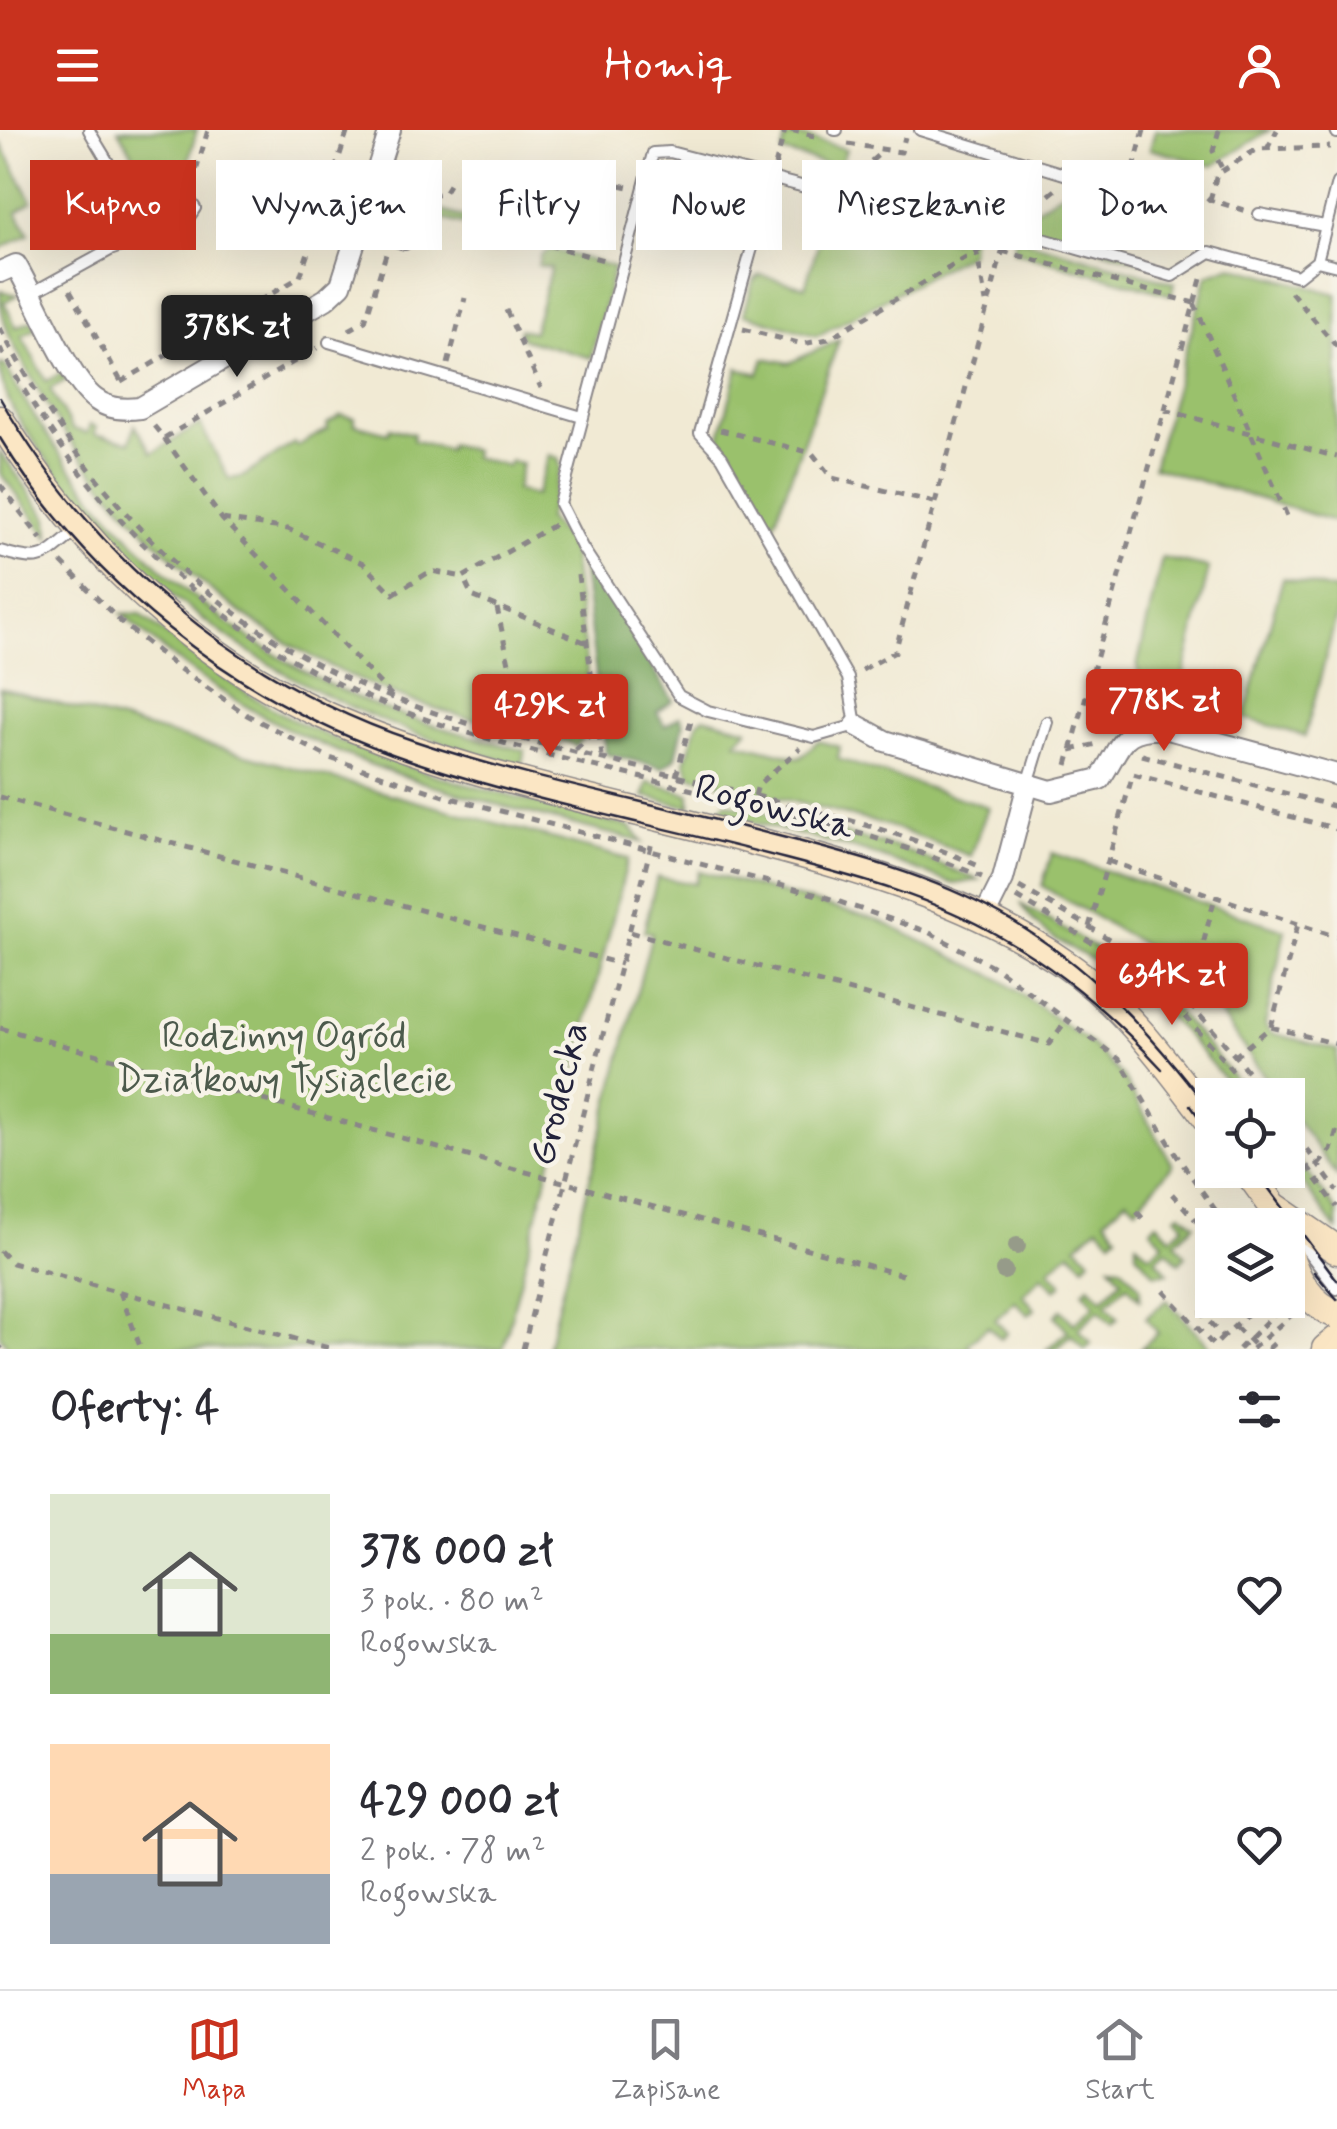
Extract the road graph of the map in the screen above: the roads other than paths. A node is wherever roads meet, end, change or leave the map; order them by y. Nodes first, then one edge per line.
1 (89, 130) edge
2 (390, 130) edge
3 (920, 130) edge
4 (946, 133) edge
5 (105, 160) edge
6 (380, 160) edge
7 (1062, 175) edge
8 (1337, 183) edge
9 (1259, 214) road end
10 (1325, 226) junction
11 (110, 250) edge
12 (351, 250) edge
13 (751, 250) edge
14 (1317, 261) junction
15 (1337, 266) edge
16 (0, 272) edge
17 (32, 293) junction
18 (329, 342) road end
19 (582, 417) junction
20 (0, 420) edge
21 (79, 529) junction
22 (0, 551) edge
23 (1046, 722) dead end
24 (856, 724) junction
25 (1337, 775) edge
26 (1028, 784) junction
27 (984, 917) junction
28 (1195, 1101) edge
29 (1305, 1232) edge
30 (1337, 1250) edge
31 (1305, 1251) edge
32 (1305, 1288) edge
33 (1337, 1290) edge
34 (1337, 1314) edge
35 (1337, 1340) edge
36 (1326, 1349) edge

1 - 5 lane
2 - 6 street
3 - 4 lane
4 - 7 lane
8 - 10 lane
9 - 10 lane
10 - 14 lane
11 - 17 lane
12 - 17 street
13 - 24 lane
14 - 15 lane
14 - 19 lane
16 - 17 street
18 - 19 lane
19 - 24 lane
20 - 21 street, Rogowska
21 - 22 lane
21 - 27 street, Rogowska
23 - 26 lane
24 - 26 street
25 - 26 street
26 - 27 street
27 - 28 street, Rogowska
29 - 30 street
31 - 33 lane
32 - 34 street
35 - 36 street

